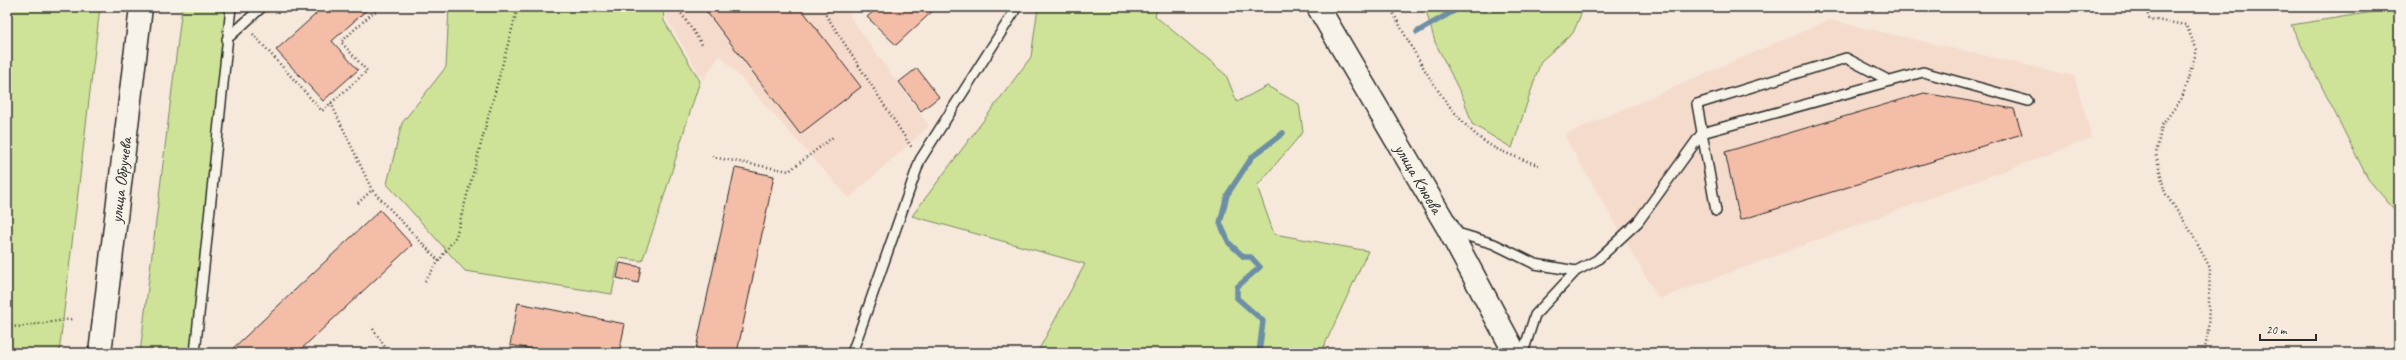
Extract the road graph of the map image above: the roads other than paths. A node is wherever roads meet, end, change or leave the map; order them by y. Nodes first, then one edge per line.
1 (141, 7) edge
2 (231, 7) edge
3 (262, 7) edge
4 (1015, 7) edge
5 (1318, 7) edge
6 (227, 39) junction
7 (1888, 80) junction
8 (2028, 101) dead end
9 (1702, 133) junction
10 (1716, 211) dead end
11 (1449, 230) junction
12 (1576, 271) junction
13 (100, 353) edge
14 (195, 353) edge
15 (852, 353) edge
16 (1515, 353) edge
17 (1523, 353) edge

1 - 13 main road, улица Обручева
2 - 6 lane
3 - 6 lane
4 - 15 lane
5 - 11 main road, улица Клюева
6 - 14 lane
7 - 8 lane
7 - 9 lane
7 - 9 lane
9 - 10 lane
9 - 12 lane
11 - 12 lane
11 - 16 main road, улица Клюева
12 - 17 lane

